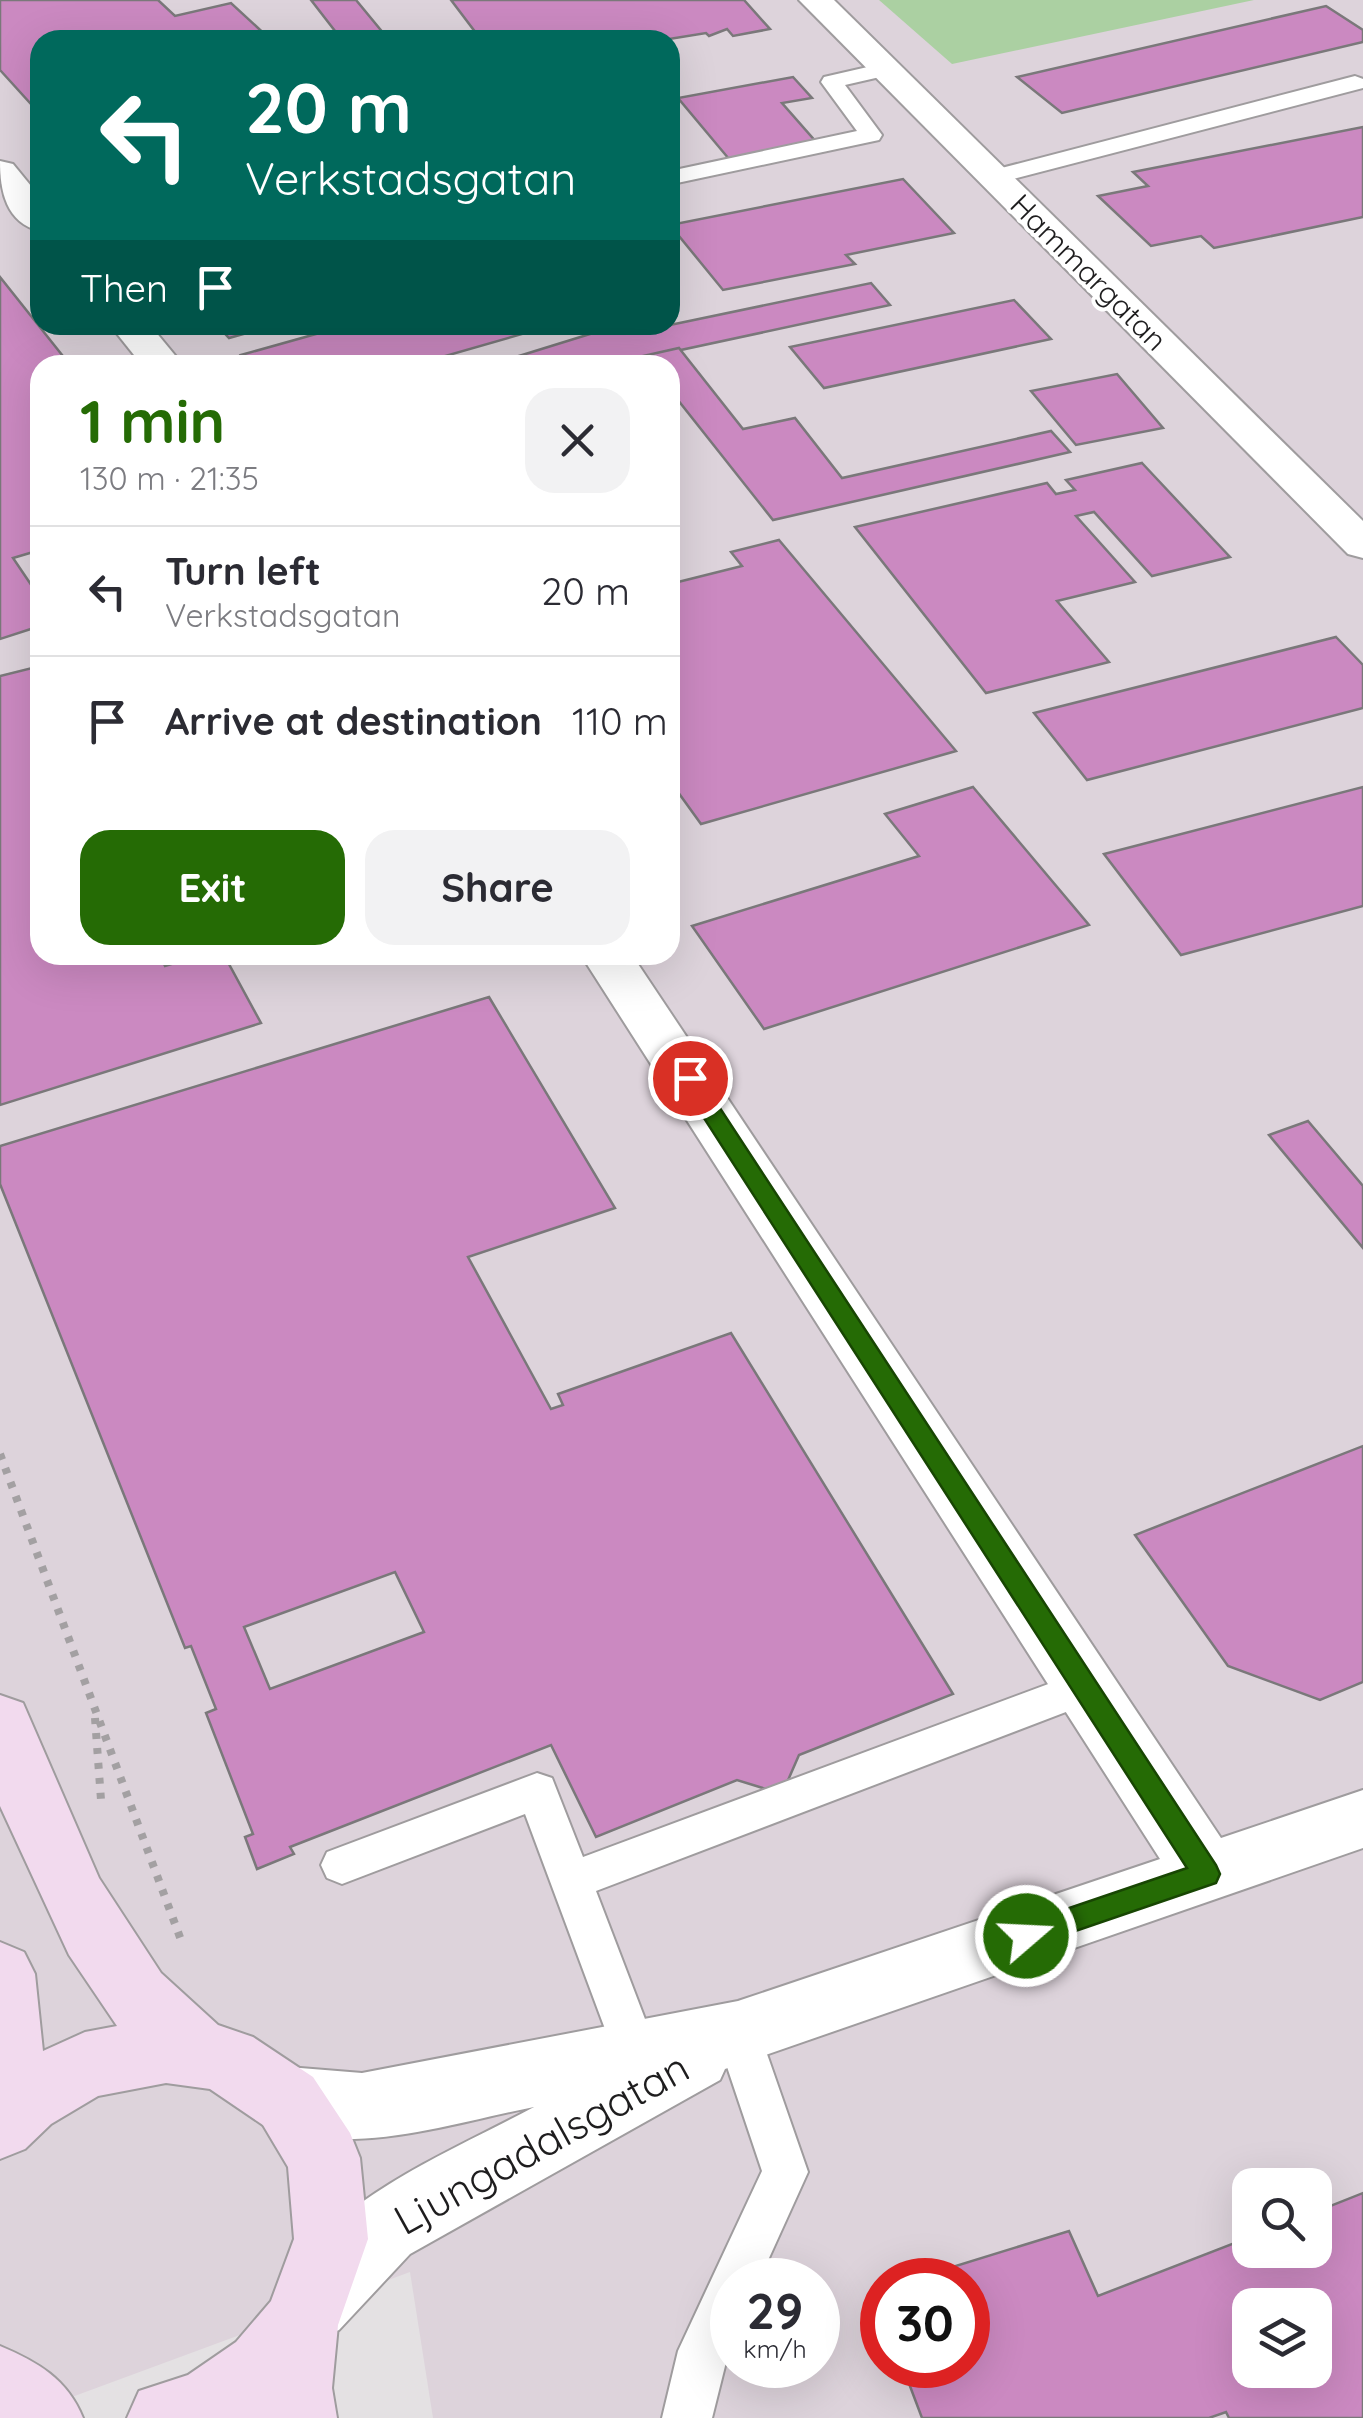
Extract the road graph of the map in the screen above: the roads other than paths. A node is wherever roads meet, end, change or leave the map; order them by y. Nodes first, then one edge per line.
1 (815, 0) edge
2 (884, 69) junction
3 (1355, 83) dead end
4 (0, 172) edge
5 (680, 175) edge
6 (994, 177) junction
7 (30, 208) edge
8 (137, 335) edge
9 (154, 355) edge
10 (1363, 545) edge
11 (613, 965) edge
12 (1086, 1687) junction
13 (0, 1723) edge
14 (1363, 1820) edge
15 (342, 1865) dead end
16 (1206, 1874) junction
17 (571, 1881) junction
18 (0, 1974) edge
19 (738, 2034) junction
20 (198, 2053) junction
21 (636, 2053) junction
22 (288, 2101) junction
23 (0, 2112) edge
24 (0, 2125) edge
25 (745, 2258) edge
26 (305, 2315) junction
27 (710, 2334) edge
28 (0, 2384) edge
29 (0, 2405) edge
30 (44, 2418) edge
31 (166, 2418) edge
32 (298, 2418) edge
33 (686, 2418) edge

1 - 2 street, Hammargatan
2 - 5 lane
2 - 6 street, Hammargatan
3 - 6 lane
4 - 7 street
6 - 10 street, Hammargatan
8 - 9 street
11 - 12 street
12 - 16 street
12 - 17 lane
13 - 20 main road
14 - 16 street, Ljungadalsgatan
15 - 17 lane
16 - 19 street, Ljungadalsgatan
17 - 21 lane
18 - 23 main road
19 - 21 street, Ljungadalsgatan
19 - 25 lane
19 - 26 street, Ljungadalsgatan
20 - 22 main road
20 - 24 main road
21 - 22 street, Ljungadalsgatan
22 - 26 main road
26 - 31 main road
26 - 32 main road
27 - 33 lane
28 - 30 main road
29 - 30 street

